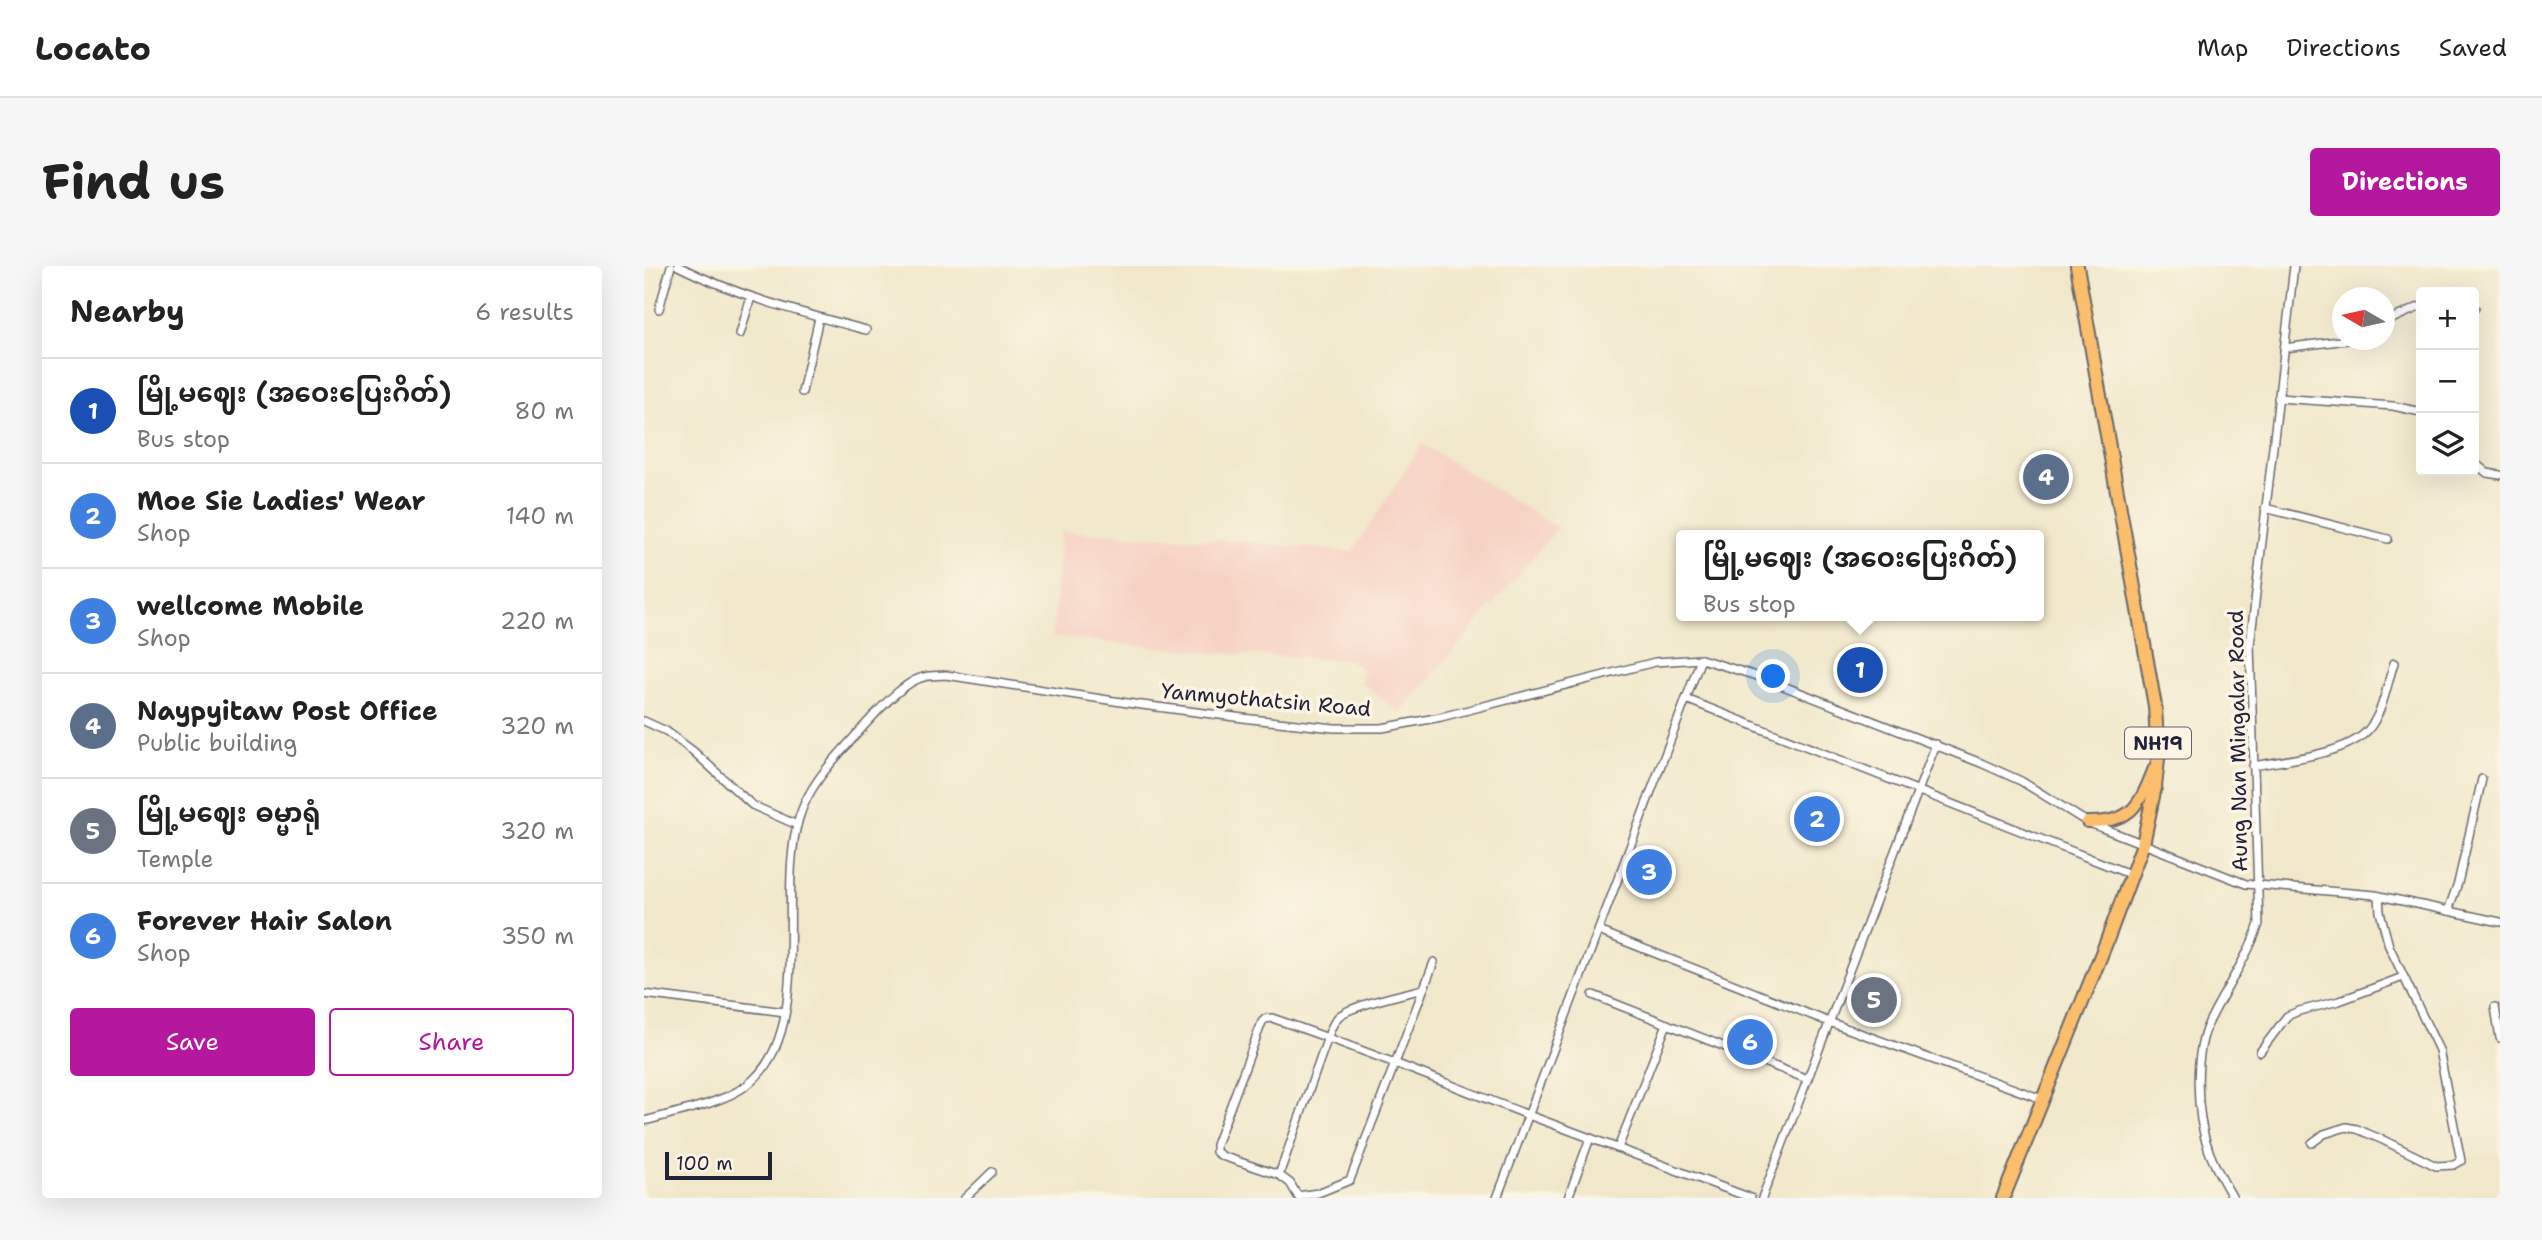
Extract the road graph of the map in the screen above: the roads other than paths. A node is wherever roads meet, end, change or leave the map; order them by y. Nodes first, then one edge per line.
1 (671, 266) edge
2 (678, 266) edge
3 (2077, 266) edge
4 (2294, 266) edge
5 (751, 297) junction
6 (2416, 308) edge
7 (659, 309) dead end
8 (819, 318) junction
9 (2395, 318) edge
10 (866, 330) dead end
11 (740, 334) dead end
12 (2332, 342) edge
13 (2284, 348) junction
14 (802, 392) dead end
15 (2278, 398) junction
16 (2416, 411) edge
17 (2479, 466) edge
18 (2500, 475) edge
19 (2265, 508) junction
20 (2388, 539) dead end
21 (1702, 659) junction
22 (2394, 663) dead end
23 (1686, 699) junction
24 (644, 722) edge
25 (1936, 744) junction
26 (2158, 759) junction
27 (2253, 766) junction
28 (2482, 779) dead end
29 (1918, 789) junction
30 (2087, 822) junction
31 (797, 825) junction
32 (2143, 844) junction
33 (2132, 875) junction
34 (2257, 885) junction
35 (2379, 896) junction
36 (2448, 911) junction
37 (2500, 922) edge
38 (1599, 931) junction
39 (1434, 962) dead end
40 (2403, 977) junction
41 (1423, 989) junction
42 (644, 994) edge
43 (1593, 995) dead end
44 (2495, 1007) dead end
45 (785, 1012) junction
46 (1829, 1022) junction
47 (1667, 1024) junction
48 (1328, 1037) junction
49 (2500, 1038) edge
50 (2260, 1052) dead end
51 (1395, 1062) junction
52 (1807, 1079) junction
53 (2042, 1099) junction
54 (1530, 1115) junction
55 (644, 1121) edge
56 (1590, 1138) junction
57 (2312, 1143) dead end
58 (1618, 1148) junction
59 (992, 1172) dead end
60 (1279, 1175) junction
61 (1298, 1197) edge
62 (965, 1198) edge
63 (1497, 1198) edge
64 (1568, 1198) edge
65 (1751, 1198) edge
66 (1762, 1198) edge
67 (2003, 1198) edge
68 (2233, 1198) edge

1 - 7 street
2 - 5 street
3 - 26 highway, NH19
4 - 13 street, Aung Nan Mingalar Road
5 - 8 street
5 - 11 street
6 - 9 street
8 - 10 street
8 - 14 street
12 - 13 street
13 - 15 street, Aung Nan Mingalar Road
15 - 16 street
15 - 19 street, Aung Nan Mingalar Road
17 - 18 street
19 - 20 street
19 - 27 street, Aung Nan Mingalar Road
21 - 23 street
21 - 25 street, Yanmyothatsin Road
21 - 31 street, Yanmyothatsin Road
22 - 27 street
23 - 29 street
23 - 38 street
24 - 31 street
25 - 29 street
25 - 30 street, Yanmyothatsin Road
26 - 30 main road
26 - 32 highway, NH19
27 - 34 street, Aung Nan Mingalar Road
28 - 36 street
29 - 33 street
29 - 46 street
30 - 32 street, Yanmyothatsin Road
31 - 45 street, Yanmyothatsin Road
32 - 33 highway, NH19
32 - 34 street, Yanmyothatsin Road
33 - 53 highway, NH19
34 - 35 street, Yanmyothatsin Road
34 - 68 street, Aung Nan Mingalar Road
35 - 36 street, Yanmyothatsin Road
35 - 40 street
36 - 37 street, Yanmyothatsin Road
38 - 46 street
38 - 54 street
39 - 41 street
40 - 50 street
40 - 57 street
41 - 48 street
41 - 51 street
42 - 45 street
43 - 47 street
44 - 49 street
45 - 55 street, Yanmyothatsin Road
46 - 52 street
46 - 53 street
47 - 52 street
47 - 58 street
48 - 51 street
48 - 60 street
48 - 60 street
51 - 54 street
51 - 61 street
52 - 66 street
53 - 67 highway, NH19
54 - 56 street
54 - 63 street
56 - 58 street
56 - 64 street
58 - 65 street
59 - 62 street
60 - 61 street

